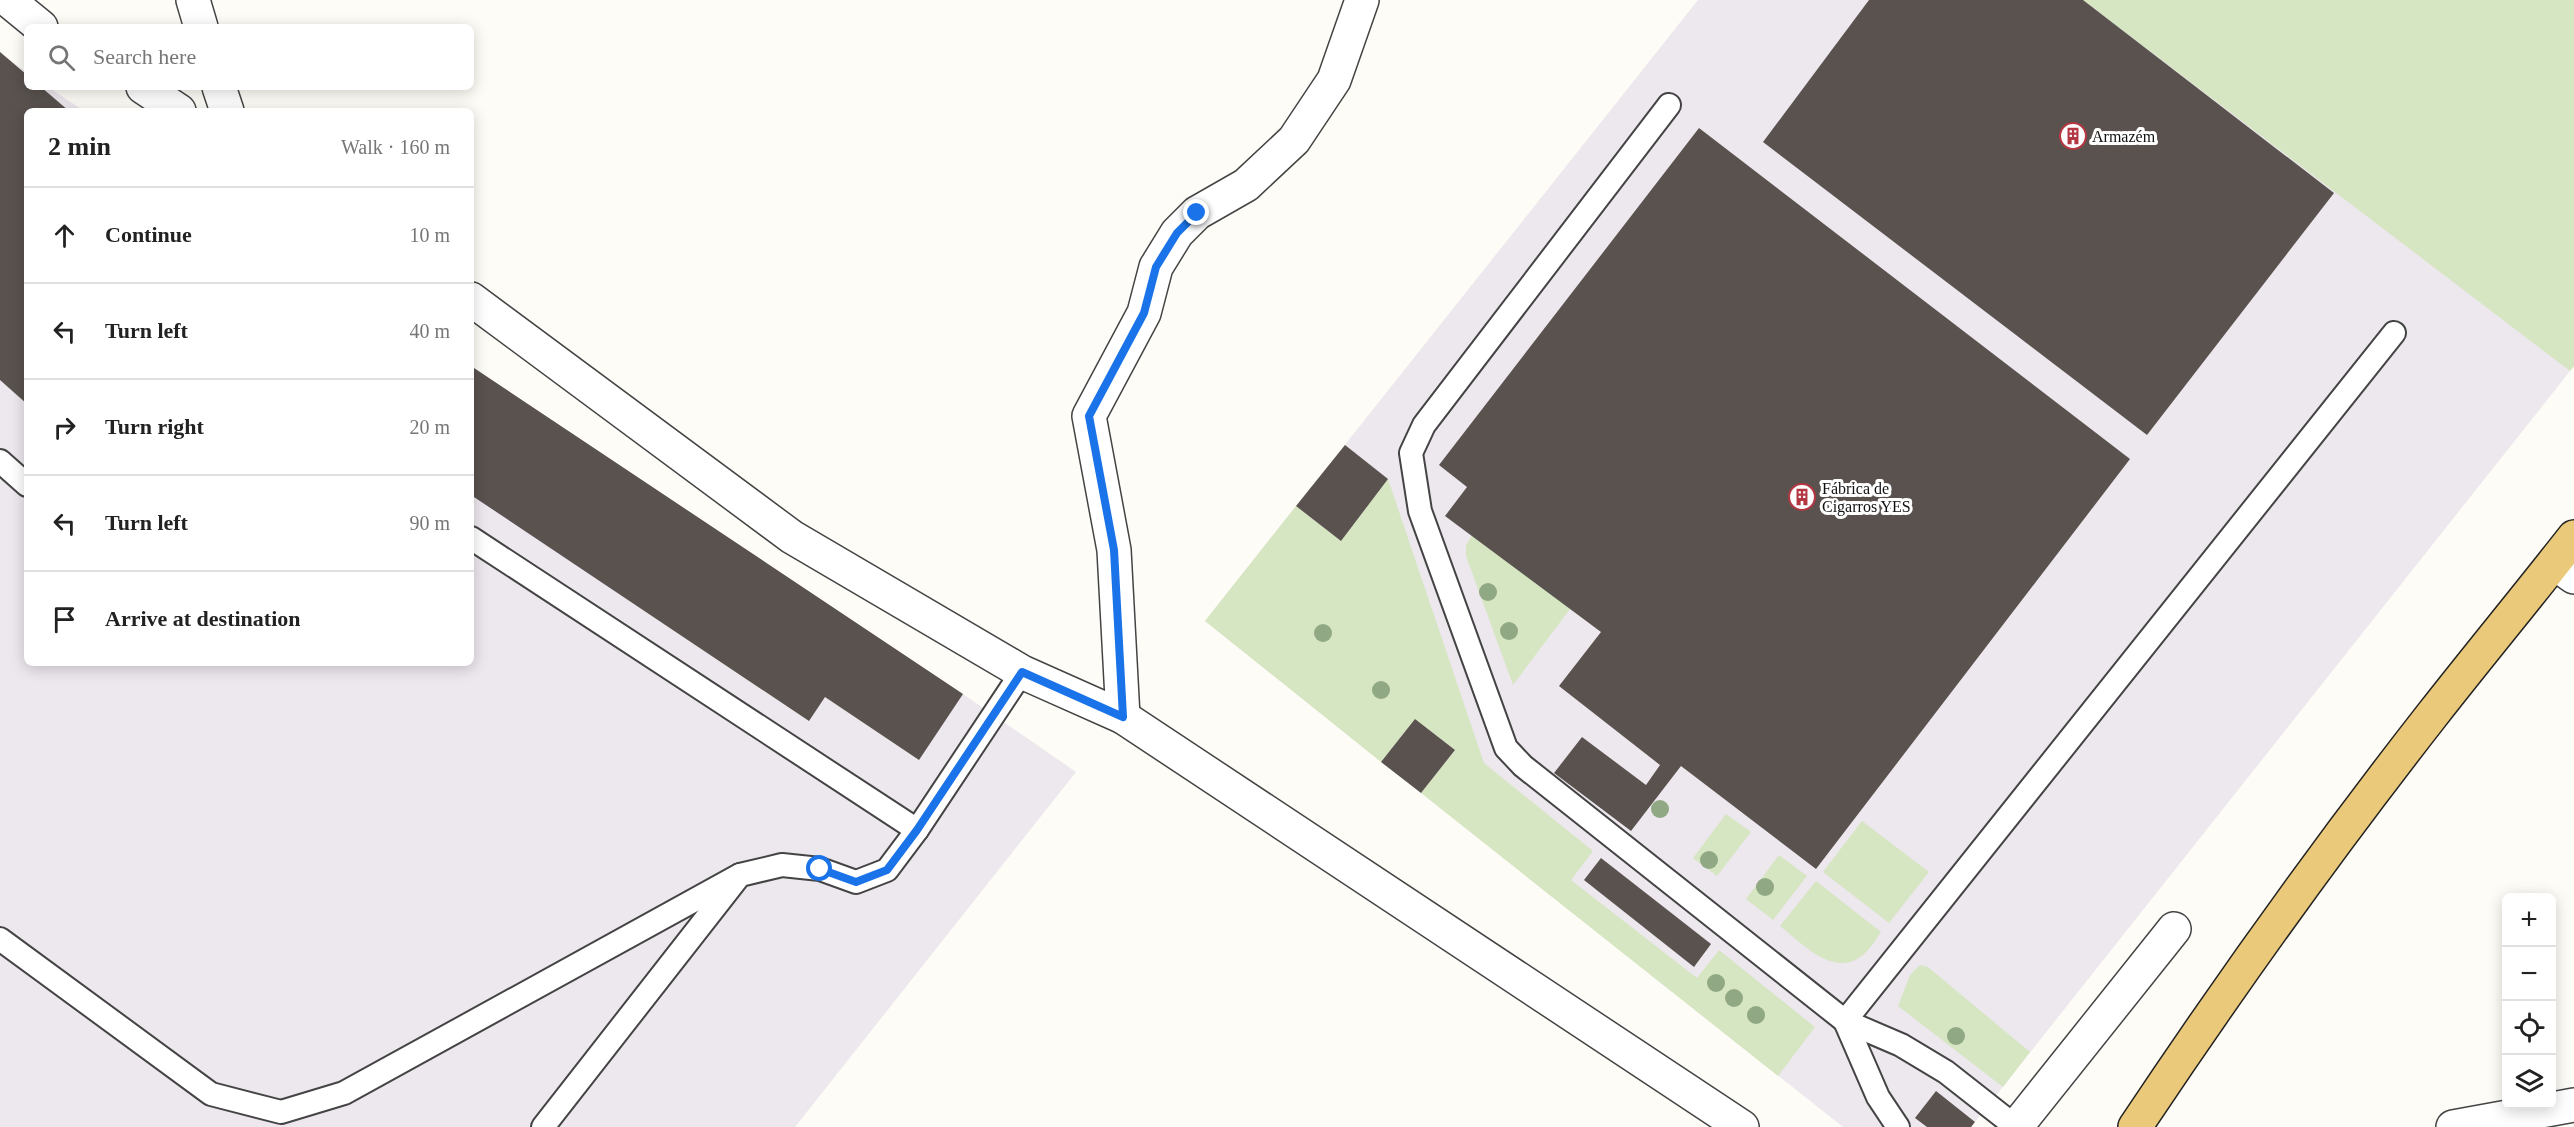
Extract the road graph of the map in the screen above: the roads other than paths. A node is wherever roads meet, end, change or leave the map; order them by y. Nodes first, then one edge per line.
1 (8, 0) edge
2 (193, 0) edge
3 (1362, 0) edge
4 (37, 24) edge
5 (200, 24) edge
6 (147, 90) edge
7 (220, 90) edge
8 (1669, 105) dead end
9 (174, 108) edge
10 (225, 108) edge
11 (474, 301) edge
12 (2394, 333) dead end
13 (0, 461) edge
14 (24, 482) edge
15 (2574, 537) edge
16 (474, 540) edge
17 (2564, 570) edge
18 (1022, 672) junction
19 (1123, 717) junction
20 (917, 830) junction
21 (740, 875) junction
22 (2174, 928) dead end
23 (0, 939) edge
24 (1845, 1021) junction
25 (2574, 1105) edge
26 (543, 1127) edge
27 (1742, 1127) edge
28 (1898, 1127) edge
29 (2016, 1127) edge
30 (2135, 1127) edge
31 (2453, 1127) edge

1 - 4 street
2 - 5 street
3 - 19 street
6 - 9 street
7 - 10 street
8 - 24 lane
11 - 18 street
12 - 24 lane
13 - 14 lane
15 - 17 main road
16 - 20 lane
17 - 30 main road
18 - 19 street
18 - 20 lane
19 - 27 street
20 - 21 lane
21 - 23 lane
21 - 26 lane
22 - 29 street
24 - 28 lane
24 - 29 lane
25 - 31 street

